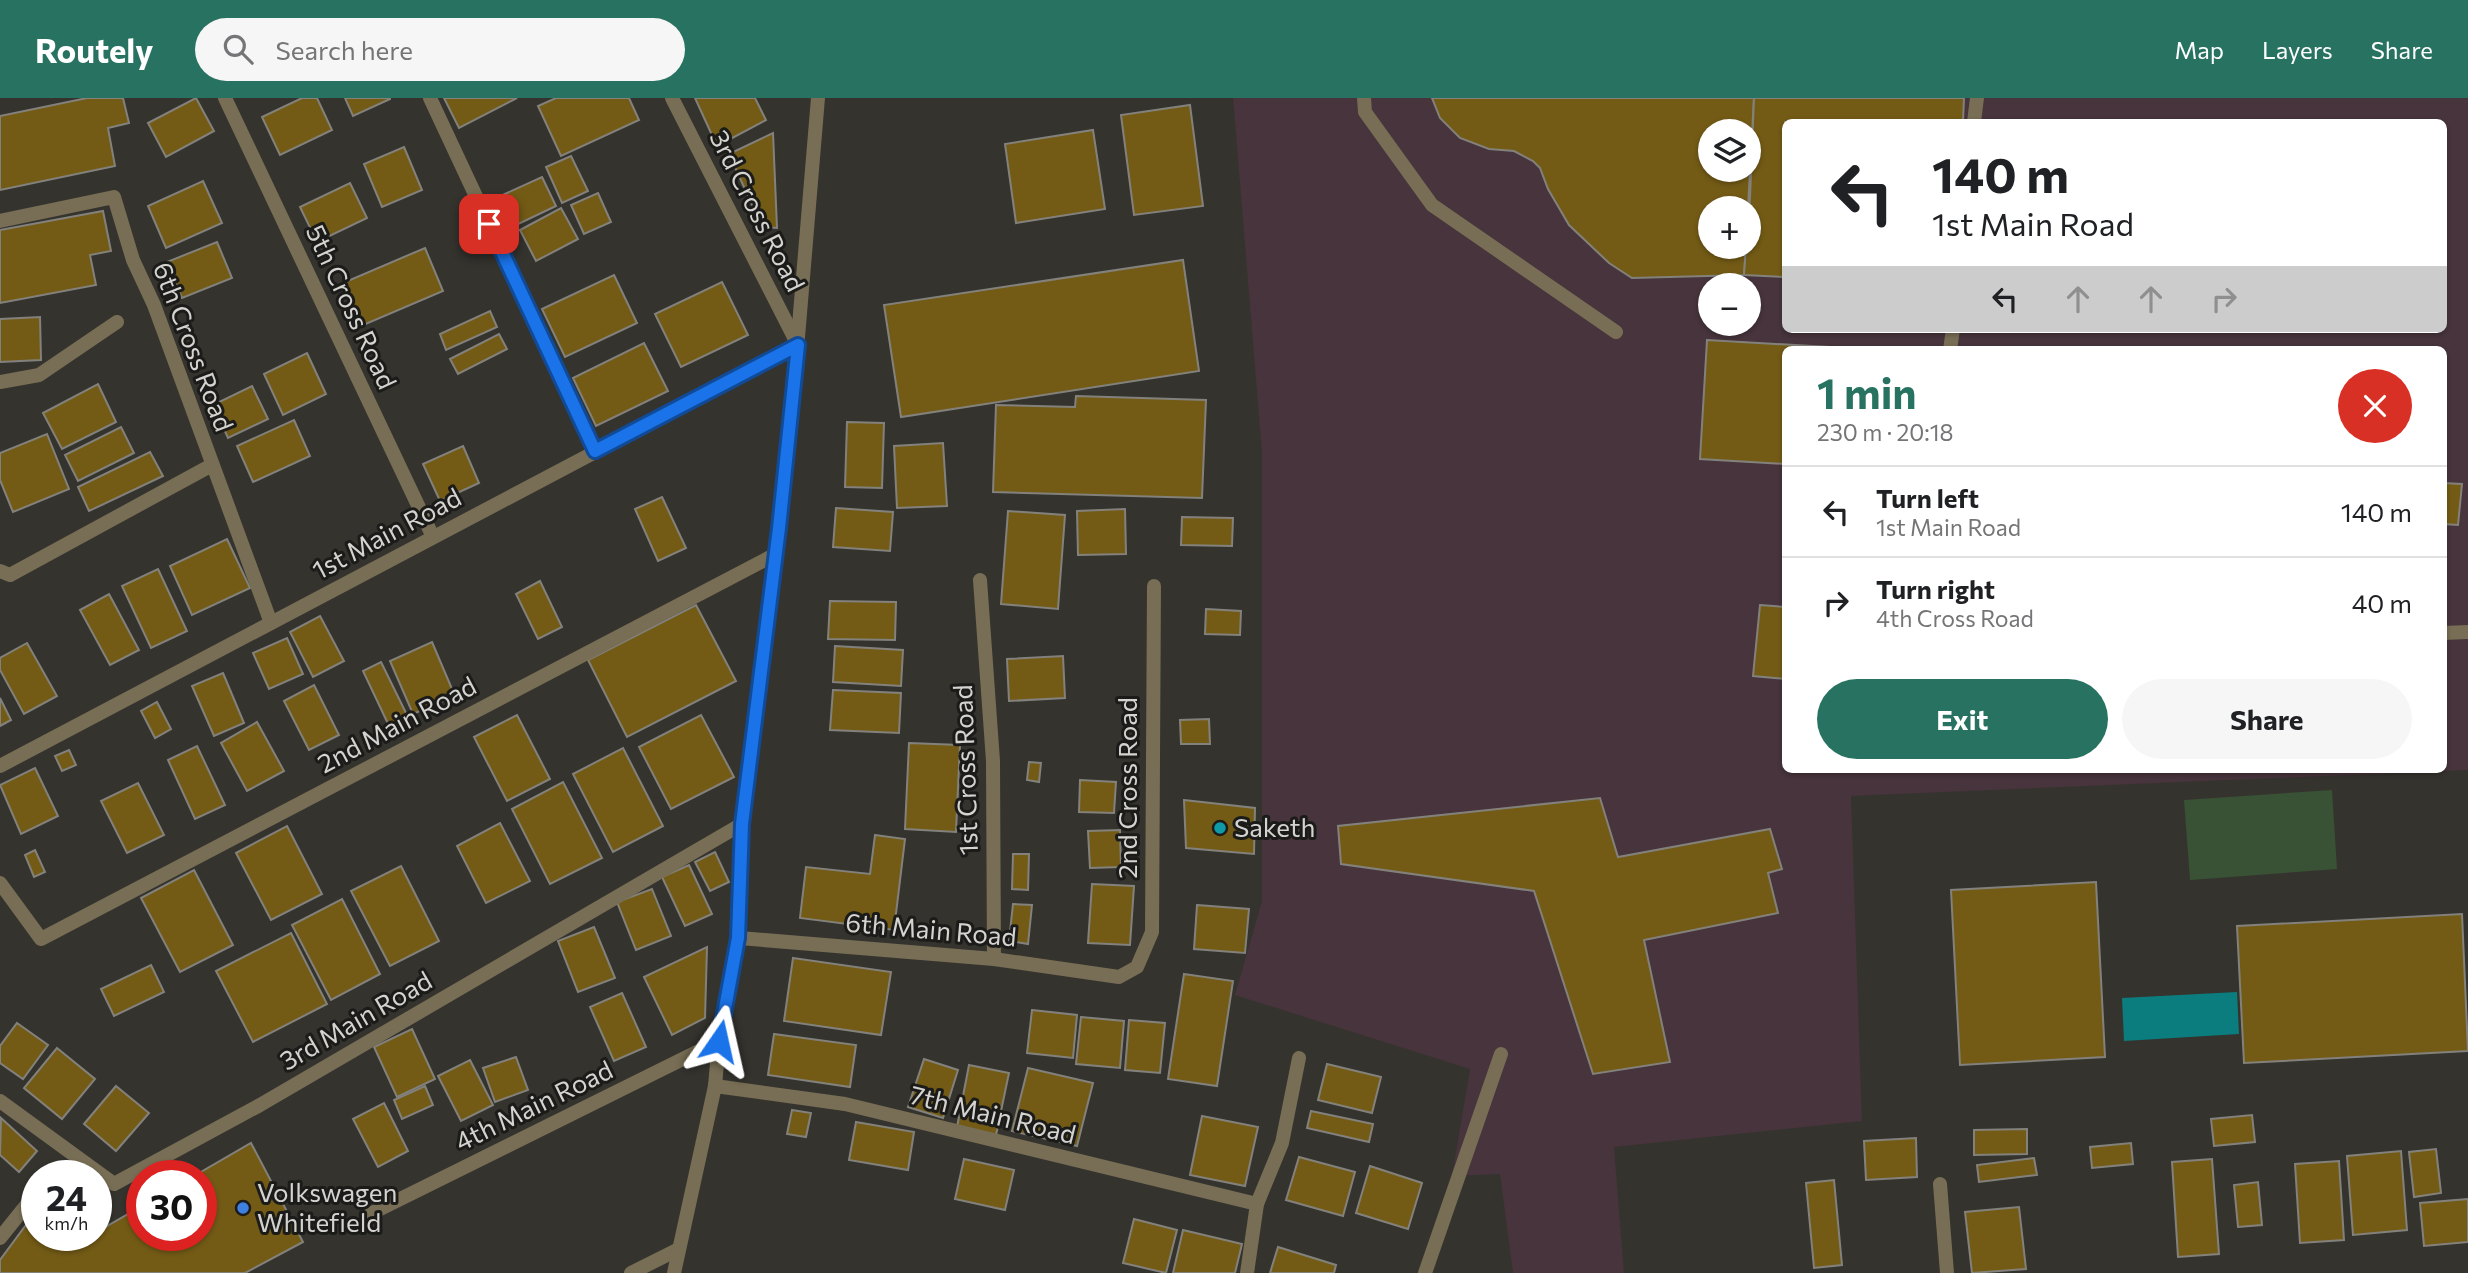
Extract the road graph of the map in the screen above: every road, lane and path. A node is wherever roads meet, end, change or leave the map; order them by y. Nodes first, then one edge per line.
1 (225, 98) edge
2 (430, 98) edge
3 (672, 98) edge
4 (818, 98) edge
5 (1364, 98) edge
6 (1977, 98) edge
7 (1974, 119) edge
8 (0, 221) edge
9 (117, 322) dead end
10 (1616, 332) dead end
11 (798, 345) junction
12 (0, 382) edge
13 (595, 451) junction
14 (212, 465) junction
15 (433, 537) junction
16 (776, 554) junction
17 (0, 571) edge
18 (980, 580) dead end
19 (1154, 586) dead end
20 (271, 623) junction
21 (2468, 632) edge
22 (2447, 633) edge
23 (0, 766) edge
24 (742, 824) junction
25 (0, 883) edge
26 (738, 938) junction
27 (994, 959) junction
28 (1119, 977) joint
29 (719, 1041) junction
30 (1501, 1054) dead end
31 (1299, 1058) dead end
32 (715, 1086) junction
33 (0, 1101) edge
34 (1940, 1184) dead end
35 (1257, 1204) junction
36 (21, 1212) edge
37 (370, 1214) dead end
38 (0, 1238) edge
39 (679, 1248) junction
40 (631, 1273) edge
41 (674, 1273) edge
42 (1247, 1273) edge
43 (1425, 1273) edge
44 (1947, 1273) edge

1 - 15 street, 5th Cross Road
2 - 13 street
3 - 11 street, 3rd Cross Road
4 - 11 street
5 - 10 street
6 - 7 street
8 - 14 street, 6th Cross Road
9 - 12 street
11 - 13 street, 1st Main Road
11 - 16 street
13 - 15 street, 1st Main Road
14 - 17 street
14 - 20 street, 6th Cross Road
15 - 20 street, 1st Main Road
16 - 24 street
16 - 25 street, 2nd Main Road
18 - 27 street, 1st Cross Road
19 - 28 street, 2nd Cross Road
20 - 23 street, 1st Main Road
21 - 22 street
24 - 26 street
24 - 33 street, 3rd Main Road
26 - 27 street, 6th Main Road
26 - 29 street
27 - 28 street, 6th Main Road
29 - 32 street
29 - 37 street, 4th Main Road
30 - 43 street
31 - 35 street
32 - 35 street, 7th Main Road
32 - 39 street
34 - 44 street
35 - 42 street
36 - 38 street
39 - 40 street
39 - 41 street

